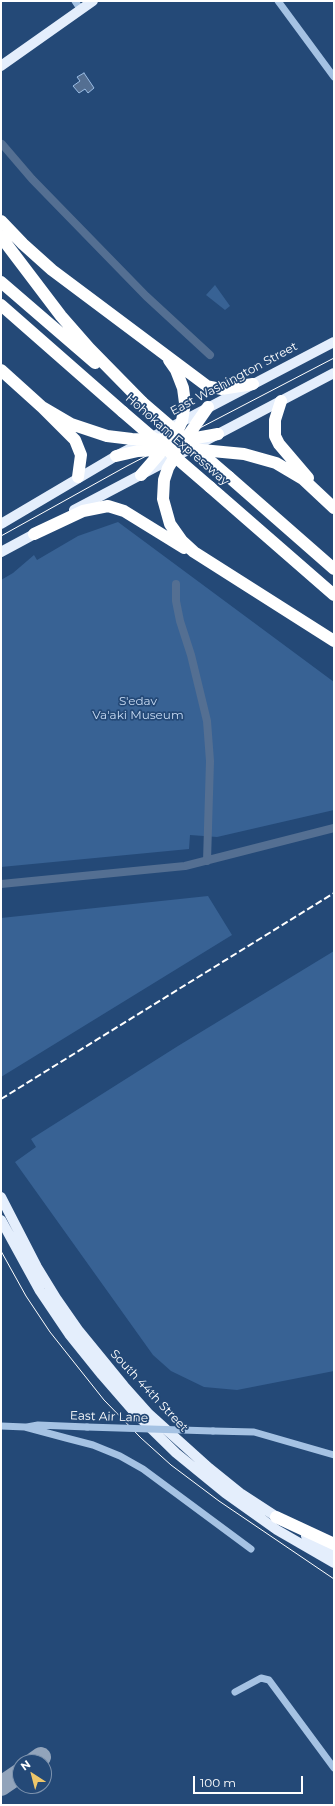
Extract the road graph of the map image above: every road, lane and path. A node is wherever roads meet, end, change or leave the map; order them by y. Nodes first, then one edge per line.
1 (75, 1) edge
2 (93, 1) edge
3 (278, 1) edge
4 (81, 10) junction
5 (1, 66) edge
6 (334, 78) edge
7 (1, 221) edge
8 (1, 236) edge
9 (1, 282) edge
10 (1, 305) edge
11 (334, 342) edge
12 (164, 355) junction
13 (1, 370) edge
14 (334, 373) edge
15 (253, 384) junction
16 (281, 401) junction
17 (142, 402) junction
18 (42, 407) junction
19 (208, 407) junction
20 (182, 421) junction
21 (218, 434) joint
22 (148, 439) junction
23 (177, 447) junction
24 (116, 456) junction
25 (141, 475) joint
26 (78, 477) junction
27 (318, 492) junction
28 (334, 508) edge
29 (1, 524) edge
30 (34, 534) junction
31 (1, 552) edge
32 (200, 555) junction
33 (334, 569) edge
34 (334, 595) edge
35 (334, 640) edge
36 (1, 1197) edge
37 (1, 1220) edge
38 (1, 1426) edge
39 (25, 1427) junction
40 (334, 1455) edge
41 (276, 1518) junction
42 (277, 1530) junction
43 (334, 1544) edge
44 (251, 1549) dead end
45 (334, 1552) edge
46 (334, 1563) edge
47 (334, 1570) edge
48 (235, 1692) dead end
49 (334, 1768) edge

1 - 4 street
2 - 4 main road
3 - 6 street
4 - 5 main road
7 - 12 highway
8 - 17 highway
9 - 17 highway, Hohokam Expressway
10 - 34 highway, Hohokam Expressway, bridge
11 - 15 main road, East Washington Street
12 - 15 highway
12 - 20 highway
13 - 18 highway
14 - 16 main road
15 - 19 main road, East Washington Street
16 - 21 main road
16 - 27 highway
17 - 33 highway, Hohokam Expressway, bridge
18 - 22 highway
18 - 26 highway
19 - 20 main road, East Washington Street
19 - 23 highway
20 - 22 main road, East Washington Street
20 - 23 highway
21 - 23 highway
22 - 23 highway
22 - 24 main road, East Washington Street
23 - 24 highway
23 - 25 highway
23 - 27 highway
23 - 32 highway
24 - 26 main road, East Washington Street
25 - 30 main road
26 - 29 main road, East Washington Street
27 - 28 highway
30 - 31 main road
30 - 32 highway
32 - 35 highway
36 - 41 main road, South 44th Street
37 - 42 main road, South 44th Street
38 - 39 street, East Air Lane
39 - 40 street, East Air Lane, bridge
39 - 44 street, East Air Lane
41 - 43 highway
41 - 45 main road, South 44th Street
42 - 46 main road, South 44th Street
42 - 47 main road
48 - 49 street

